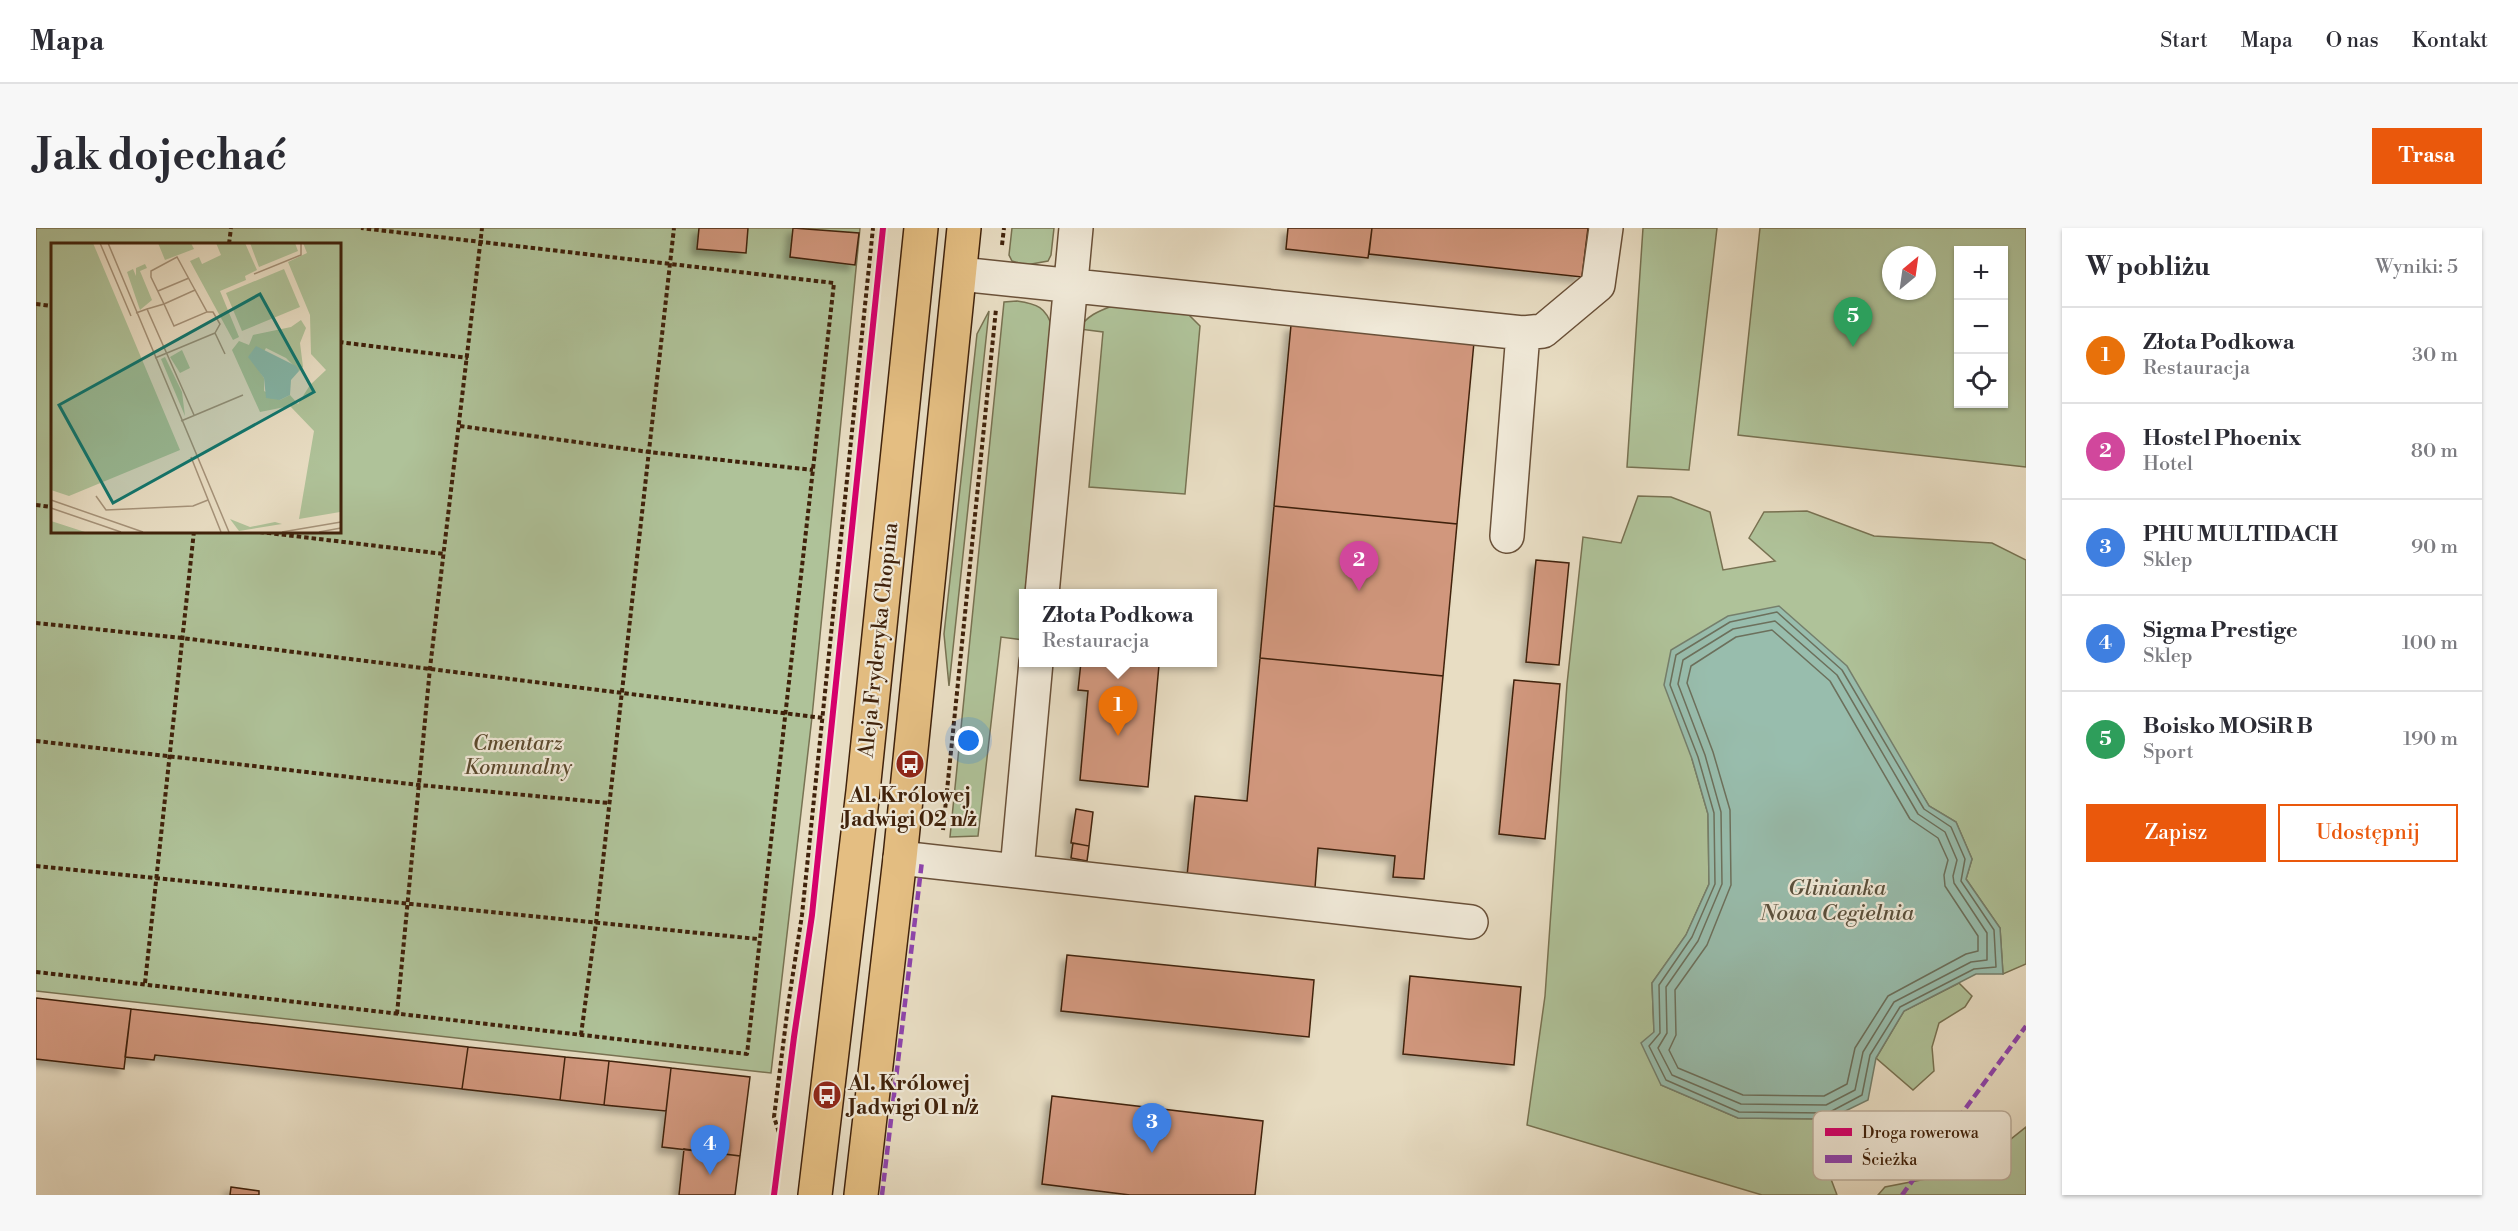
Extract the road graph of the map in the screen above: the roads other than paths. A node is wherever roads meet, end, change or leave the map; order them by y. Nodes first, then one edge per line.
1 (921, 228) edge
2 (964, 228) edge
3 (1076, 228) edge
4 (1606, 228) edge
5 (960, 274) junction
6 (1070, 285) junction
7 (1523, 333) junction
8 (1507, 536) dead end
9 (1042, 589) edge
10 (1036, 667) edge
11 (900, 858) junction
12 (1017, 870) junction
13 (1471, 922) dead end
14 (815, 1195) edge
15 (861, 1195) edge

1 - 14 main road, Aleja Fryderyka Chopina
2 - 5 main road, Aleja Fryderyka Chopina
3 - 6 lane
4 - 7 lane
5 - 6 lane
5 - 11 main road, Aleja Fryderyka Chopina
6 - 7 lane
6 - 9 lane
7 - 8 lane
10 - 12 lane
11 - 12 lane
11 - 15 main road, Aleja Fryderyka Chopina
12 - 13 lane

